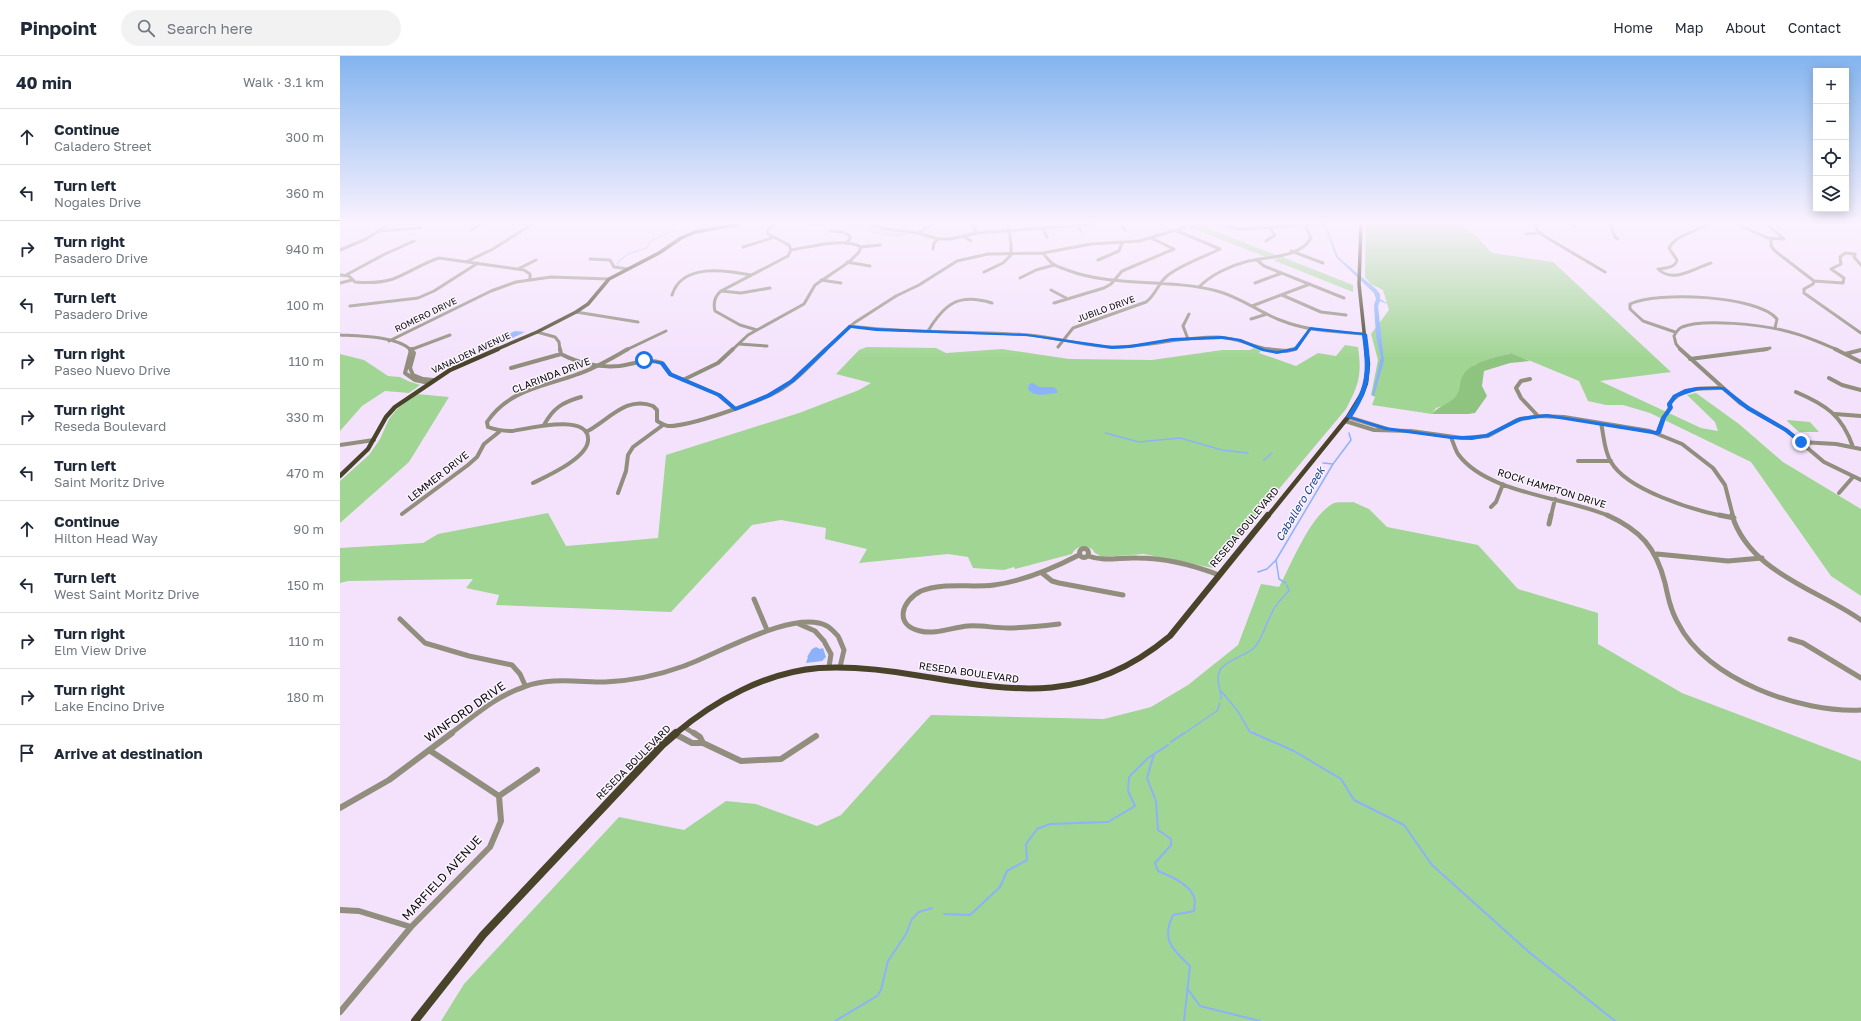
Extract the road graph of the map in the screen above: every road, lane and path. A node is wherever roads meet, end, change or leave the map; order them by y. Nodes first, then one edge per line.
1 (357, 269) edge
2 (411, 269) edge
3 (466, 269) edge
4 (518, 269) edge
5 (628, 269) edge
6 (763, 269) edge
7 (837, 269) edge
8 (945, 269) edge
9 (990, 269) edge
10 (1039, 269) edge
11 (1065, 269) edge
12 (1127, 269) edge
13 (1179, 269) edge
14 (1230, 269) edge
15 (1272, 269) edge
16 (1359, 269) edge
17 (1601, 269) edge
18 (1658, 269) edge
19 (1692, 269) edge
20 (1798, 269) edge
21 (1831, 269) edge
22 (984, 272) dead end
23 (1606, 272) dead end
24 (1282, 273) junction
25 (340, 275) edge
26 (346, 275) junction
27 (751, 275) junction
28 (1020, 278) dead end
29 (530, 279) junction
30 (609, 279) junction
31 (1114, 279) junction
32 (352, 280) junction
33 (821, 280) junction
34 (1814, 281) junction
35 (841, 283) dead end
36 (1255, 283) dead end
37 (340, 284) edge
38 (1160, 284) junction
39 (1310, 284) junction
40 (1199, 287) junction
41 (770, 288) dead end
42 (1051, 290) dead end
43 (721, 291) junction
44 (672, 295) dead end
45 (1282, 295) junction
46 (1344, 298) dead end
47 (1068, 299) junction
48 (992, 303) dead end
49 (1054, 303) dead end
50 (350, 306) dead end
51 (1252, 306) junction
52 (576, 312) junction
53 (1189, 314) dead end
54 (1267, 314) junction
55 (1346, 316) dead end
56 (1251, 320) dead end
57 (638, 322) dead end
58 (850, 326) junction
59 (1775, 328) junction
60 (1310, 329) junction
61 (757, 330) junction
62 (666, 331) dead end
63 (537, 332) junction
64 (928, 332) junction
65 (1675, 332) junction
66 (1861, 333) edge
67 (1364, 334) junction
68 (340, 335) edge
69 (450, 335) dead end
70 (1188, 339) junction
71 (1063, 340) junction
72 (389, 341) junction
73 (739, 344) junction
74 (767, 346) dead end
75 (1058, 347) dead end
76 (1770, 348) dead end
77 (411, 350) junction
78 (1861, 350) edge
79 (561, 354) junction
80 (1845, 354) junction
81 (1690, 359) junction
82 (1861, 362) edge
83 (599, 365) junction
84 (511, 368) dead end
85 (1829, 378) dead end
86 (1530, 379) dead end
87 (434, 380) junction
88 (683, 380) junction
89 (429, 383) junction
90 (1722, 388) junction
91 (1861, 390) edge
92 (1796, 392) dead end
93 (581, 397) dead end
94 (735, 409) junction
95 (1835, 414) junction
96 (1538, 416) junction
97 (1861, 416) edge
98 (1347, 419) junction
99 (1601, 423) junction
100 (544, 425) junction
101 (663, 425) junction
102 (499, 432) junction
103 (586, 432) junction
104 (1658, 433) junction
105 (1451, 437) junction
106 (374, 440) junction
107 (1801, 442) junction
108 (340, 445) edge
109 (1853, 447) junction
110 (1861, 449) edge
111 (1578, 461) dead end
112 (1610, 461) junction
113 (340, 476) edge
114 (1853, 477) junction
115 (1861, 480) edge
116 (533, 483) dead end
117 (1503, 484) junction
118 (618, 493) dead end
119 (1838, 493) dead end
120 (1555, 499) junction
121 (1491, 507) dead end
122 (402, 514) dead end
123 (1734, 518) junction
124 (1549, 524) dead end
125 (1657, 554) junction
126 (1762, 558) junction
127 (1042, 573) junction
128 (1219, 575) junction
129 (1123, 595) dead end
130 (754, 599) dead end
131 (400, 619) dead end
132 (1861, 620) edge
133 (799, 624) junction
134 (1059, 624) dead end
135 (767, 630) junction
136 (1790, 638) dead end
137 (829, 667) junction
138 (840, 667) junction
139 (1861, 678) edge
140 (525, 685) junction
141 (1861, 710) edge
142 (684, 727) junction
143 (675, 734) junction
144 (816, 736) dead end
145 (703, 743) junction
146 (429, 750) junction
147 (537, 770) dead end
148 (499, 796) junction
149 (340, 808) edge
150 (340, 910) edge
151 (411, 927) junction
152 (340, 1012) edge
153 (415, 1021) edge

1 - 26 street
2 - 32 street
3 - 50 street
4 - 29 street
5 - 30 main road, VANALDEN AVENUE
6 - 27 street
7 - 33 street
8 - 58 street
9 - 22 street
10 - 28 street
11 - 31 street
12 - 31 street
13 - 38 street, JUBILO DRIVE
14 - 40 street
15 - 24 street
16 - 67 main road, RESEDA BOULEVARD
17 - 23 street
18 - 19 street
20 - 34 street
21 - 34 street
24 - 36 street
24 - 39 street
25 - 26 street
26 - 32 street
27 - 43 street
27 - 44 street
29 - 30 street, ROMERO DRIVE
29 - 72 street, ROMERO DRIVE
30 - 52 main road, VANALDEN AVENUE
31 - 38 street
31 - 47 street
32 - 37 street
33 - 35 street
33 - 61 street
34 - 66 street
38 - 40 street
38 - 71 street, JUBILO DRIVE
39 - 45 street
39 - 46 street
40 - 51 street
41 - 43 street
42 - 47 street
43 - 61 street
45 - 51 street
45 - 55 street
47 - 49 street
48 - 64 street
51 - 54 street
52 - 57 street
52 - 63 main road, VANALDEN AVENUE
53 - 70 street
54 - 56 street
54 - 60 street
58 - 64 street
58 - 94 street
59 - 65 street
59 - 65 street
59 - 80 street
60 - 67 street
60 - 70 street
61 - 73 street
62 - 83 street, CLARINDA DRIVE
63 - 79 street
63 - 87 main road, VANALDEN AVENUE
64 - 71 street
65 - 81 street
67 - 98 main road, RESEDA BOULEVARD
68 - 72 street
69 - 77 street
70 - 71 street
71 - 75 street, JUBILO DRIVE
72 - 77 street
73 - 74 street
73 - 88 street
76 - 81 street
77 - 87 street
77 - 89 street
78 - 80 street
79 - 83 street
79 - 84 street
80 - 82 street
81 - 90 street
83 - 88 street
83 - 102 street, CLARINDA DRIVE
85 - 91 street
86 - 96 street
87 - 89 main road, VANALDEN AVENUE
88 - 94 street
89 - 106 main road, VANALDEN AVENUE
90 - 104 street
90 - 107 street
92 - 95 street
93 - 100 street
94 - 101 street
95 - 97 street
95 - 109 street
96 - 99 street
96 - 105 street
98 - 105 street
98 - 128 main road, RESEDA BOULEVARD
99 - 104 street
99 - 112 street
100 - 102 street
100 - 103 street
101 - 103 street
101 - 118 street
102 - 122 street, LEMMER DRIVE
103 - 116 street
104 - 123 street
105 - 117 street, ROCK HAMPTON DRIVE
106 - 108 street
106 - 113 main road, VANALDEN AVENUE
107 - 109 street
107 - 114 street
109 - 110 street
111 - 112 street
112 - 123 street
114 - 115 street
114 - 119 street
117 - 120 street, ROCK HAMPTON DRIVE
117 - 121 street
120 - 124 street
120 - 125 street, ROCK HAMPTON DRIVE
123 - 126 street
125 - 126 street
125 - 141 street, ROCK HAMPTON DRIVE
126 - 132 street
127 - 128 street
127 - 129 street
127 - 134 street
128 - 138 main road, RESEDA BOULEVARD
130 - 135 street
131 - 140 street
133 - 135 street, WINFORD DRIVE
133 - 137 street
133 - 138 street, WINFORD DRIVE
135 - 140 street, WINFORD DRIVE
136 - 139 street
137 - 138 main road, RESEDA BOULEVARD
137 - 142 main road, RESEDA BOULEVARD
140 - 146 street, WINFORD DRIVE
142 - 143 main road, RESEDA BOULEVARD
142 - 145 street
143 - 145 street
143 - 153 main road, RESEDA BOULEVARD
144 - 145 street
146 - 148 street
146 - 149 street, WINFORD DRIVE
147 - 148 street
148 - 151 street, MARFIELD AVENUE
150 - 151 street
151 - 152 street, MARFIELD AVENUE

